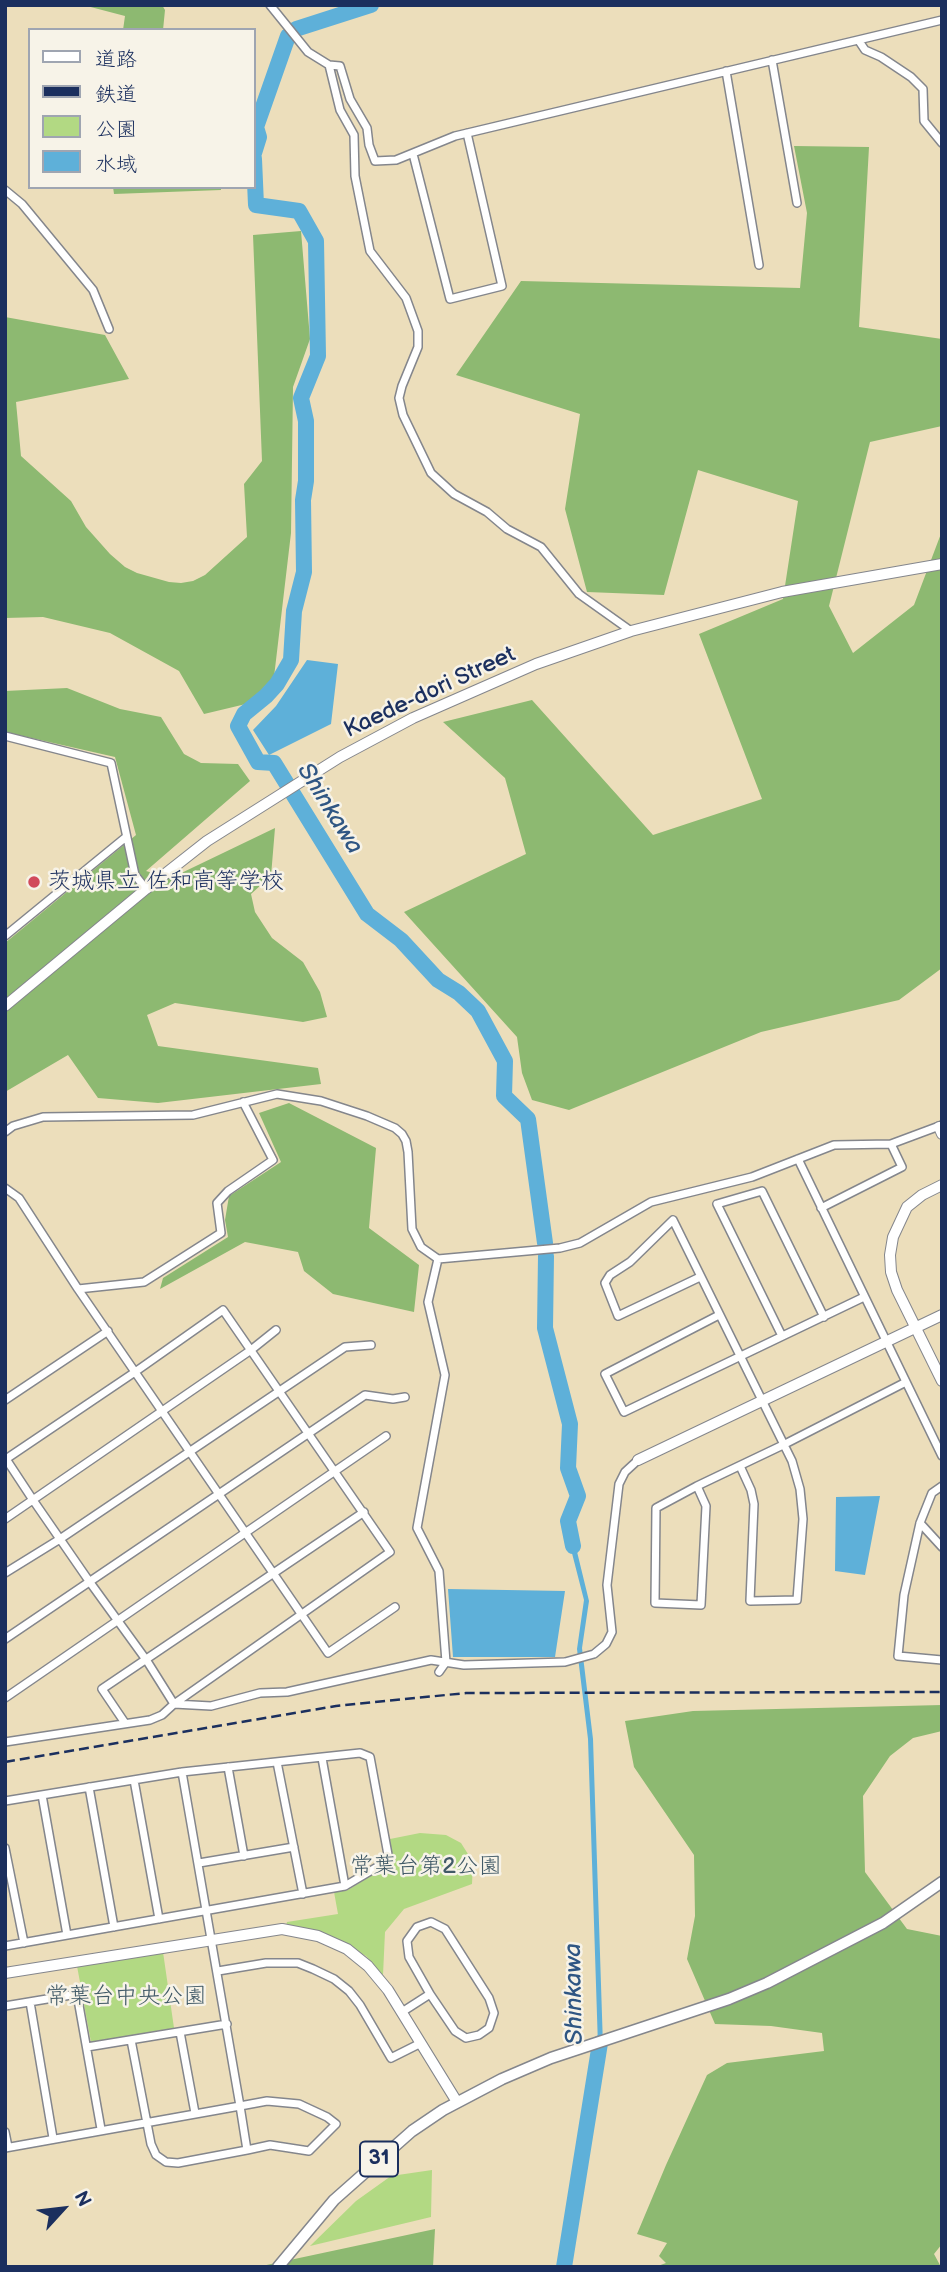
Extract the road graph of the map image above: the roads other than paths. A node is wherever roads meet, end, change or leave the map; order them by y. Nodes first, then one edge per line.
1 (270, 5) edge
2 (942, 20) edge
3 (859, 41) junction
4 (772, 60) junction
5 (329, 65) junction
6 (726, 71) junction
7 (467, 133) junction
8 (942, 142) edge
9 (414, 154) junction
10 (5, 190) edge
11 (797, 203) dead end
12 (759, 265) dead end
13 (109, 329) dead end
14 (942, 564) edge
15 (631, 631) junction
16 (5, 736) edge
17 (126, 836) junction
18 (146, 889) junction
19 (5, 936) edge
20 (5, 1006) edge
21 (243, 1102) junction
22 (941, 1128) edge
23 (5, 1132) edge
24 (891, 1144) junction
25 (798, 1159) junction
26 (942, 1185) edge
27 (5, 1188) edge
28 (821, 1208) junction
29 (438, 1259) junction
30 (700, 1277) junction
31 (78, 1289) junction
32 (864, 1297) junction
33 (719, 1315) junction
34 (942, 1315) edge
35 (824, 1317) junction
36 (915, 1328) junction
37 (276, 1330) dead end
38 (108, 1331) junction
39 (782, 1336) junction
40 (887, 1341) junction
41 (371, 1345) dead end
42 (251, 1350) junction
43 (740, 1357) junction
44 (135, 1372) junction
45 (942, 1381) edge
46 (906, 1382) junction
47 (279, 1393) junction
48 (405, 1397) dead end
49 (5, 1400) edge
50 (762, 1401) junction
51 (163, 1411) junction
52 (307, 1433) junction
53 (386, 1436) dead end
54 (783, 1445) junction
55 (191, 1452) junction
56 (942, 1456) edge
57 (5, 1459) edge
58 (638, 1460) joint
59 (740, 1466) junction
60 (334, 1473) junction
61 (697, 1486) junction
62 (942, 1486) edge
63 (219, 1492) junction
64 (33, 1500) junction
65 (364, 1513) junction
66 (5, 1519) edge
67 (920, 1523) junction
68 (247, 1533) junction
69 (60, 1539) junction
70 (942, 1547) edge
71 (5, 1573) edge
72 (275, 1573) junction
73 (89, 1581) junction
74 (395, 1607) dead end
75 (301, 1612) junction
76 (118, 1621) junction
77 (5, 1639) edge
78 (942, 1660) edge
79 (146, 1661) junction
80 (446, 1662) junction
81 (439, 1672) dead end
82 (5, 1698) edge
83 (174, 1704) junction
84 (125, 1723) junction
85 (6, 1740) edge
86 (321, 1758) junction
87 (277, 1762) junction
88 (228, 1767) junction
89 (182, 1772) junction
90 (134, 1780) junction
91 (89, 1787) junction
92 (42, 1795) junction
93 (5, 1801) edge
94 (294, 1847) junction
95 (5, 1848) edge
96 (244, 1856) junction
97 (199, 1863) junction
98 (942, 1882) edge
99 (345, 1886) junction
100 (303, 1894) junction
101 (208, 1910) junction
102 (159, 1919) junction
103 (114, 1927) junction
104 (67, 1935) junction
105 (213, 1939) junction
106 (24, 1943) junction
107 (5, 1946) edge
108 (218, 1971) junction
109 (5, 1973) edge
110 (430, 1994) junction
111 (30, 2002) junction
112 (5, 2006) edge
113 (402, 2012) junction
114 (227, 2024) junction
115 (180, 2032) junction
116 (131, 2040) junction
117 (421, 2043) junction
118 (87, 2047) junction
119 (457, 2102) junction
120 (240, 2106) junction
121 (195, 2113) junction
122 (147, 2122) junction
123 (101, 2129) junction
124 (5, 2132) edge
125 (53, 2138) junction
126 (7, 2148) edge
127 (247, 2150) junction
128 (278, 2267) edge

1 - 5 street
2 - 3 street
3 - 4 street
3 - 8 street
4 - 6 street
4 - 11 street
5 - 9 street
5 - 15 street
6 - 7 street
6 - 12 street
7 - 9 street
7 - 9 street
10 - 13 street
14 - 15 street, Kaede-dori Street
15 - 18 street, Kaede-dori Street
16 - 17 street
17 - 18 street
17 - 19 street
18 - 20 street, Kaede-dori Street
21 - 23 street
21 - 29 street
21 - 31 street
22 - 24 street
24 - 25 street
24 - 28 street
25 - 28 street
25 - 29 street
26 - 36 street
27 - 31 street
28 - 32 street
29 - 80 street
30 - 30 street
30 - 33 street
31 - 38 street
32 - 35 street
32 - 40 street
33 - 43 street
33 - 43 street
34 - 36 street
35 - 39 street
35 - 39 street
36 - 40 street
36 - 45 street
37 - 42 street
38 - 44 street
38 - 49 street
39 - 43 street
40 - 46 street
40 - 50 street
41 - 47 street
42 - 44 street
42 - 47 street
42 - 51 street
43 - 50 street
44 - 51 street
44 - 57 street
46 - 54 street
46 - 56 street
47 - 52 street
47 - 55 street
48 - 52 street
50 - 54 street
50 - 58 street
51 - 55 street
51 - 64 street
52 - 60 street
52 - 63 street
53 - 60 street
54 - 59 street
54 - 59 street
55 - 63 street
55 - 69 street
57 - 64 street
58 - 80 street
59 - 61 street
60 - 65 street
60 - 68 street
61 - 61 street
62 - 67 street
63 - 68 street
63 - 73 street
64 - 66 street
64 - 69 street
65 - 72 street
65 - 75 street
67 - 70 street
67 - 78 street
68 - 72 street
68 - 76 street
69 - 71 street
69 - 73 street
72 - 75 street
72 - 79 street
73 - 76 street
73 - 77 street
74 - 75 street
75 - 83 street
76 - 79 street
76 - 82 street
79 - 83 street
79 - 84 street
80 - 81 street
80 - 83 street
83 - 84 street
84 - 85 street
86 - 87 street
86 - 99 street
86 - 99 street
87 - 88 street
87 - 94 street
88 - 89 street
88 - 96 street
89 - 90 street
89 - 97 street
90 - 91 street
90 - 102 street
91 - 92 street
91 - 103 street
92 - 93 street
92 - 104 street
94 - 96 street
94 - 100 street
95 - 106 street
96 - 97 street
97 - 101 street
98 - 119 main road, 31
99 - 100 street
100 - 101 street
101 - 102 street
101 - 105 street
102 - 103 street
103 - 104 street
104 - 106 street
105 - 108 street
105 - 109 street
105 - 113 street
106 - 107 street
108 - 114 street
108 - 117 street
110 - 110 street
110 - 113 street
111 - 112 street
111 - 118 street
111 - 125 street
113 - 117 street
114 - 115 street
114 - 120 street
115 - 116 street
115 - 121 street
116 - 118 street
116 - 122 street
117 - 119 street
118 - 123 street
119 - 128 main road, 31
120 - 121 street
120 - 127 street
120 - 127 street
121 - 122 street
122 - 123 street
122 - 127 street
123 - 125 street
124 - 126 street
125 - 126 street

